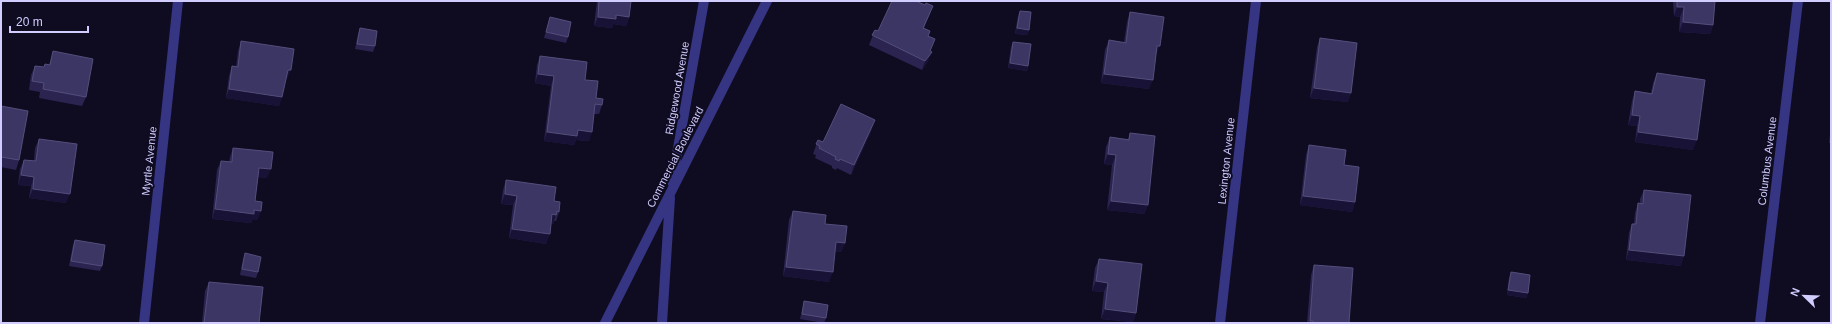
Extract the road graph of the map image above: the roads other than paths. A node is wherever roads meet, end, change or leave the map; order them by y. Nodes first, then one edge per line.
1 (178, 1) edge
2 (704, 1) edge
3 (767, 1) edge
4 (1256, 1) edge
5 (1798, 1) edge
6 (670, 194) junction
7 (144, 323) edge
8 (605, 323) edge
9 (662, 323) edge
10 (1220, 323) edge
11 (1760, 323) edge

1 - 7 street, Myrtle Avenue
2 - 6 street, Ridgewood Avenue
3 - 6 street, Commercial Boulevard
4 - 10 street, Lexington Avenue
5 - 11 street, Columbus Avenue
6 - 8 street, Commercial Boulevard
6 - 9 street, Ridgewood Avenue

